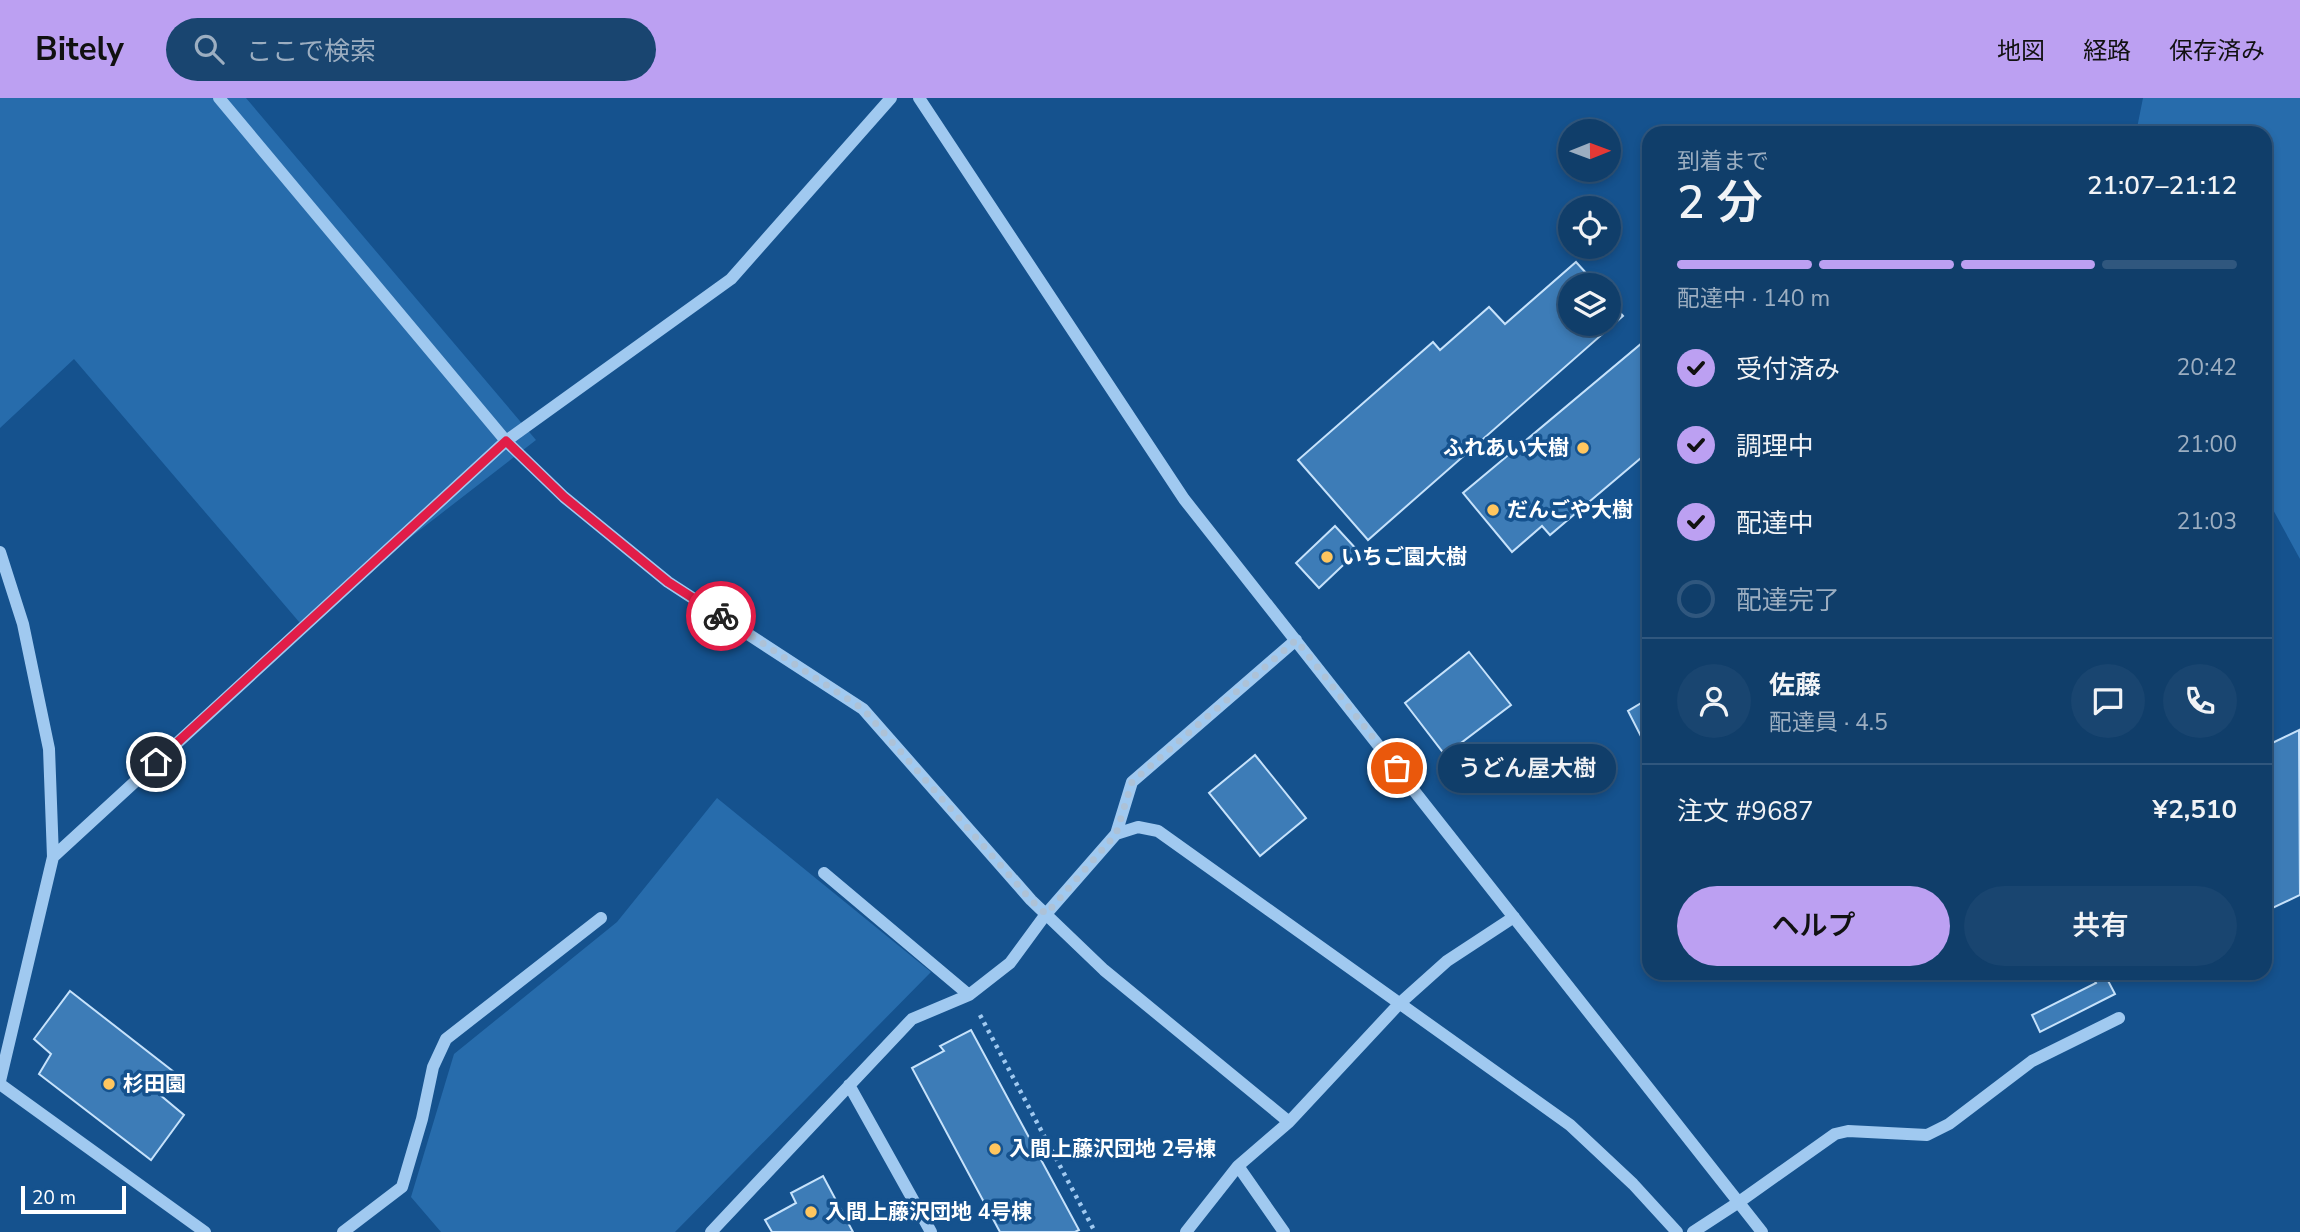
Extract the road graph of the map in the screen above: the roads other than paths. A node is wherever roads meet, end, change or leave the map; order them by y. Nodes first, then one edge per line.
1 (219, 98) edge
2 (891, 98) edge
3 (919, 98) edge
4 (506, 441) junction
5 (0, 552) edge
6 (1296, 640) junction
7 (1116, 834) junction
8 (53, 857) junction
9 (824, 873) dead end
10 (1046, 914) junction
11 (1514, 917) junction
12 (601, 918) dead end
13 (970, 995) junction
14 (1399, 1004) junction
15 (2119, 1018) dead end
16 (0, 1082) edge
17 (849, 1085) junction
18 (1289, 1122) junction
19 (1238, 1166) junction
20 (1739, 1202) junction
21 (205, 1232) edge
22 (342, 1232) edge
23 (711, 1232) edge
24 (931, 1232) edge
25 (1186, 1232) edge
26 (1284, 1232) edge
27 (1677, 1232) edge
28 (1693, 1232) edge
29 (1762, 1232) edge

1 - 4 street
2 - 4 street
3 - 6 street
4 - 8 street
4 - 10 street
5 - 8 street
6 - 7 street
6 - 11 street
7 - 10 street
7 - 14 street
8 - 16 street
9 - 13 street
10 - 13 street
10 - 18 street
11 - 14 street
11 - 20 street
12 - 22 street
13 - 17 street
14 - 18 street
14 - 27 street
15 - 20 street
16 - 21 street
17 - 23 street
17 - 24 street
18 - 19 street
19 - 25 street
19 - 26 street
20 - 28 street
20 - 29 street

